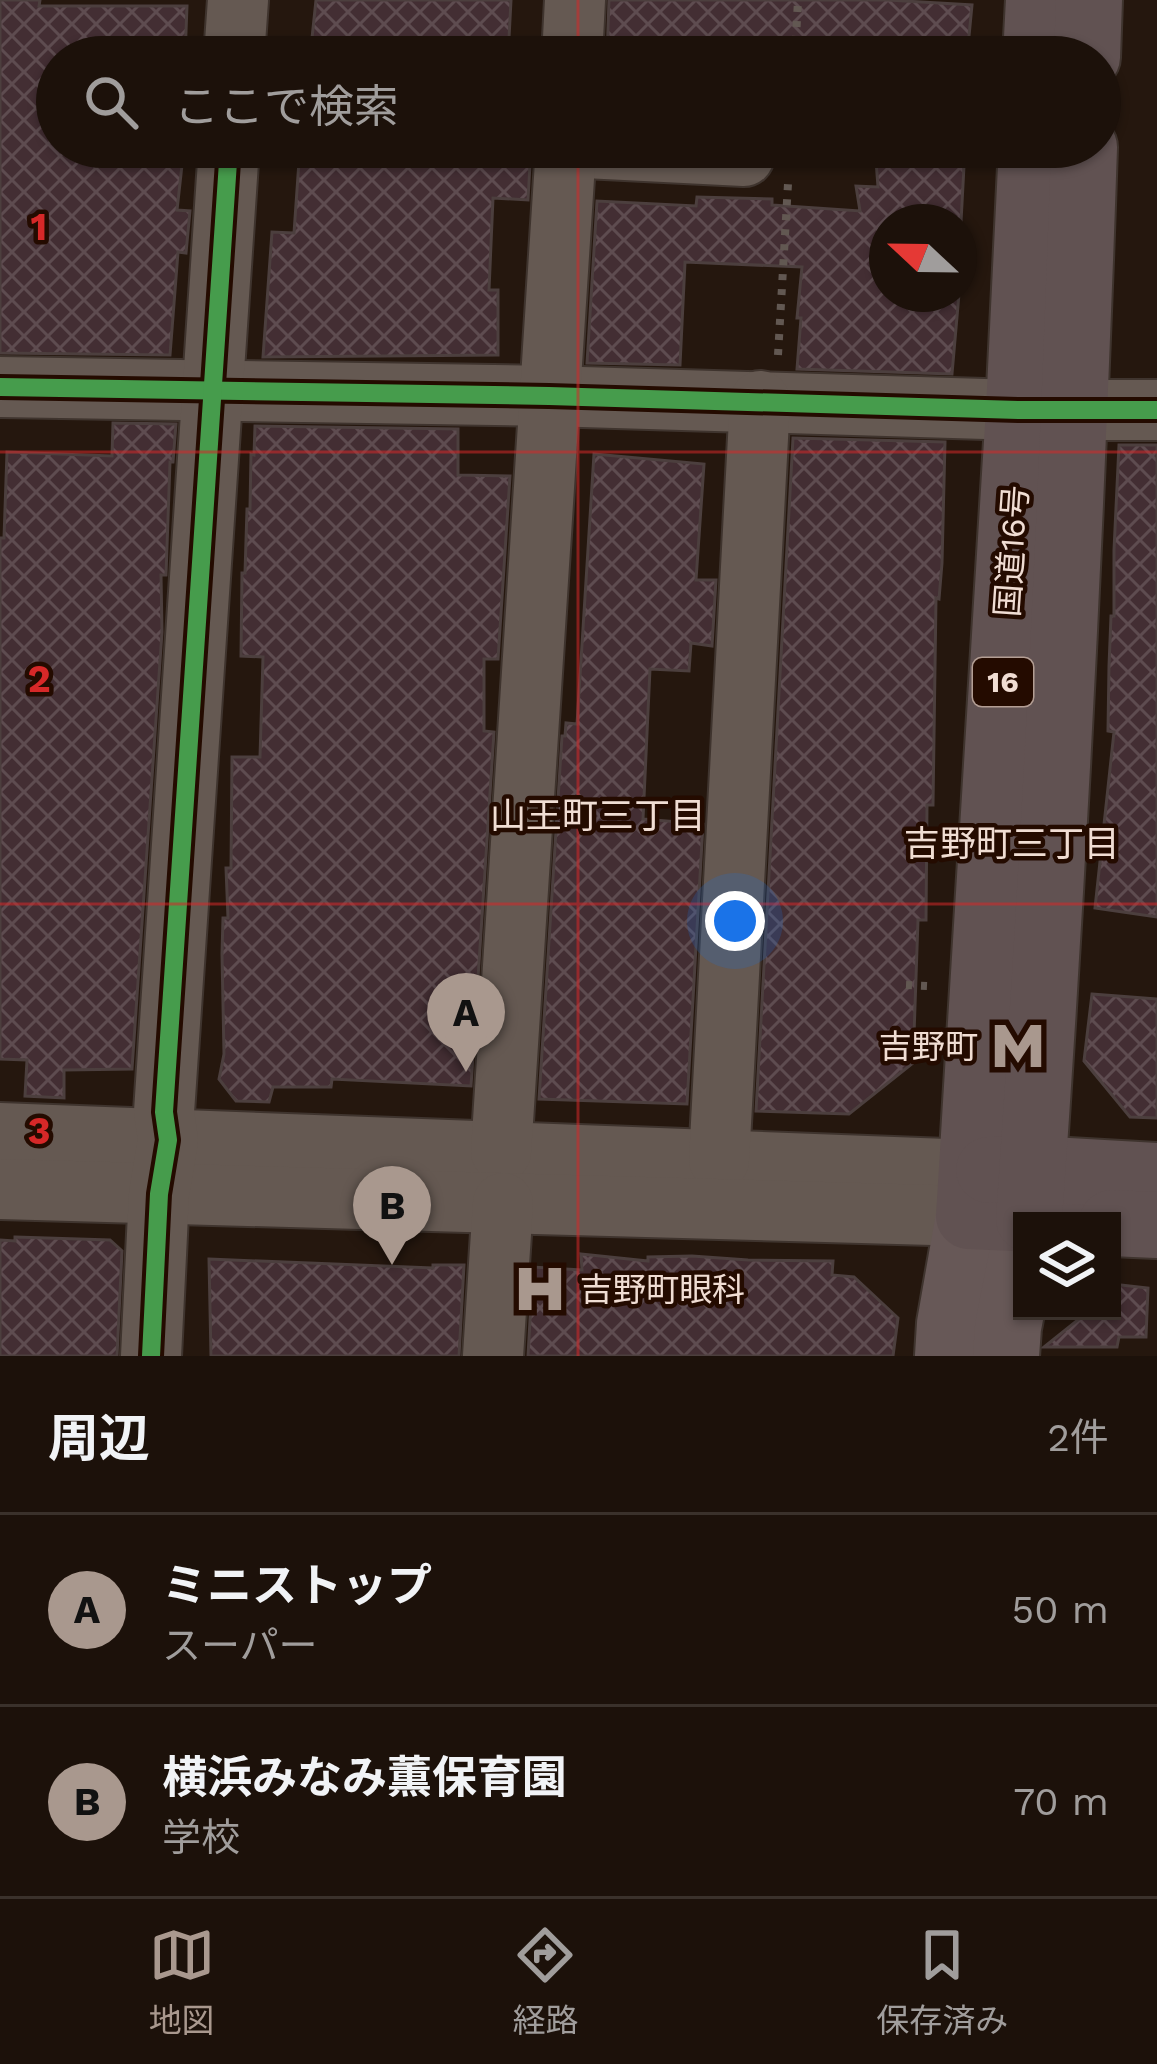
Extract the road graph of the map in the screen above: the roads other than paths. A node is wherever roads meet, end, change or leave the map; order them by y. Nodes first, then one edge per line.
1 (238, 0) edge
2 (575, 0) edge
3 (1039, 0) edge
4 (1089, 0) edge
5 (235, 36) edge
6 (573, 36) edge
7 (1037, 36) edge
8 (1088, 36) edge
9 (228, 168) edge
10 (565, 168) edge
11 (1033, 168) edge
12 (1081, 168) edge
13 (0, 387) edge
14 (213, 390) junction
15 (549, 396) junction
16 (768, 402) junction
17 (1047, 410) junction
18 (1157, 410) edge
19 (0, 1133) edge
20 (718, 1160) junction
21 (164, 1167) junction
22 (1157, 1177) edge
23 (502, 1178) junction
24 (0, 1189) edge
25 (1019, 1210) edge
26 (1121, 1223) edge
27 (1157, 1225) edge
28 (151, 1356) edge
29 (493, 1356) edge
30 (948, 1356) edge
31 (1006, 1356) edge

1 - 5 street
2 - 6 street
3 - 7 highway
4 - 8 highway
9 - 14 street
10 - 15 street
11 - 17 highway, 国道16号 / 16
12 - 17 highway, 国道16号 / 16
13 - 14 street
14 - 15 street
14 - 21 street
15 - 16 street
15 - 23 street
16 - 17 street
16 - 20 street
17 - 18 street
17 - 25 highway, 国道16号 / 16
19 - 21 street
20 - 23 street
20 - 25 street
21 - 23 street
21 - 24 street
21 - 28 street
22 - 25 highway
23 - 25 street
23 - 29 street
25 - 30 main road
25 - 31 main road
26 - 27 highway

